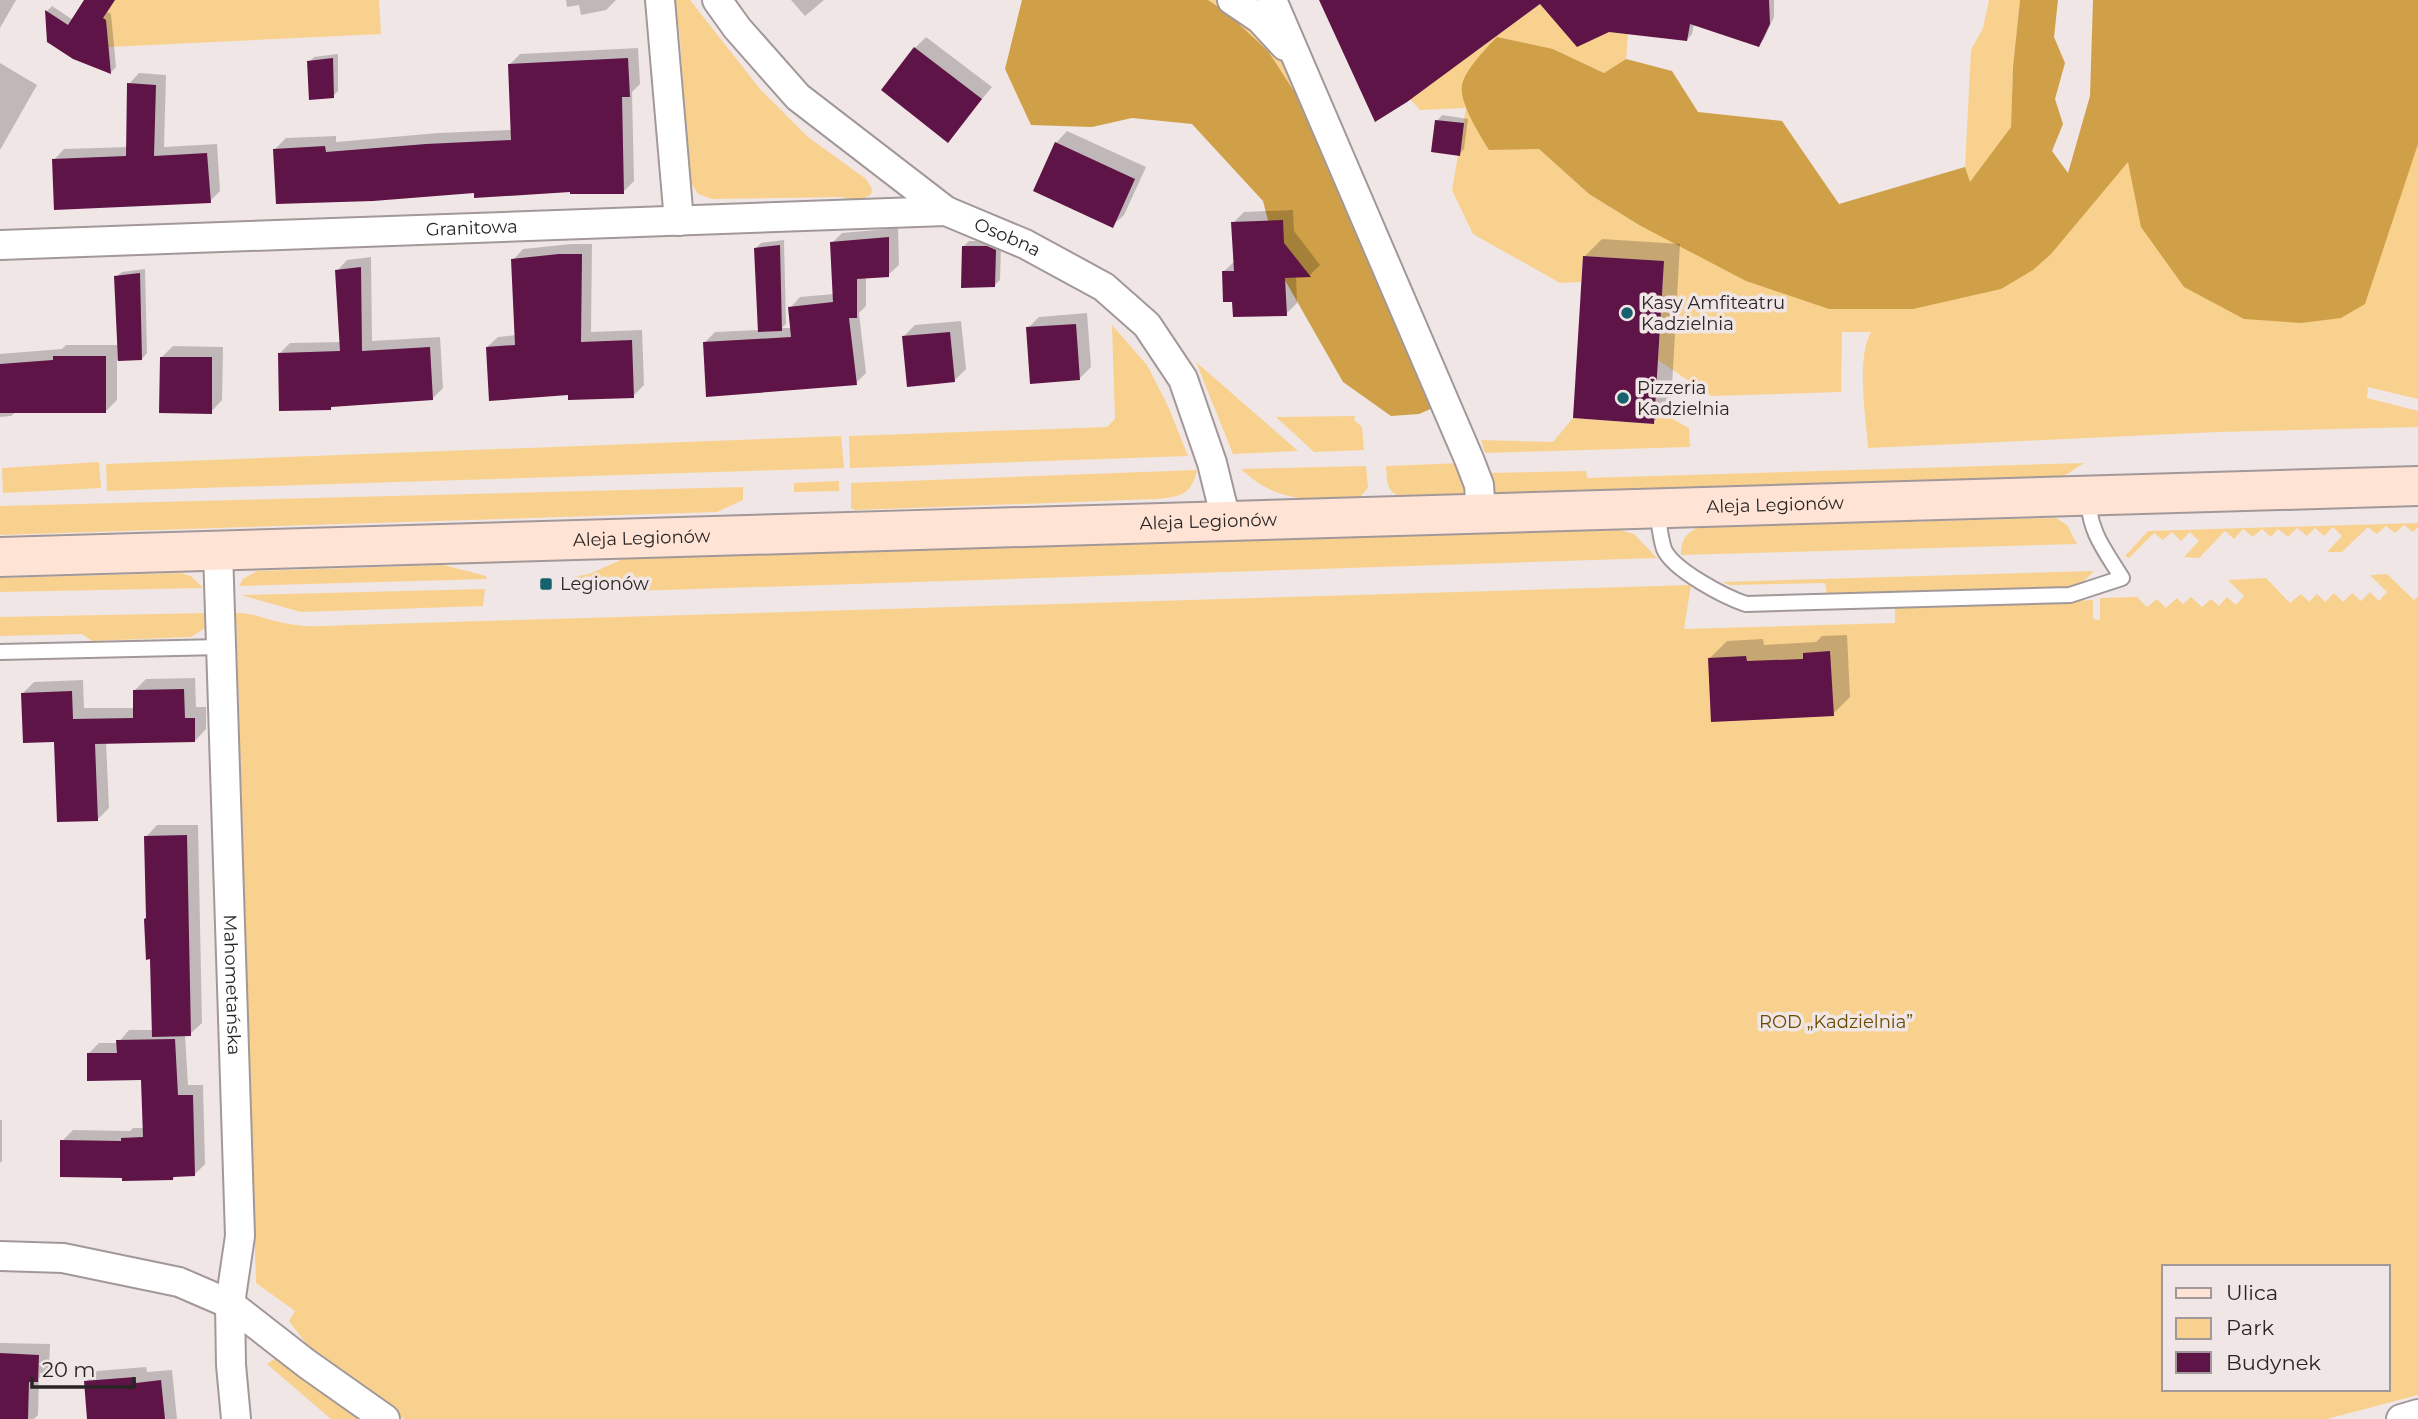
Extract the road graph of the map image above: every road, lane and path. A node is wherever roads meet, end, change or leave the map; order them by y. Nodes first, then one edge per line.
1 (660, 0) edge
2 (717, 0) edge
3 (1232, 0) edge
4 (1272, 0) edge
5 (1298, 59) junction
6 (946, 211) junction
7 (679, 221) junction
8 (0, 245) edge
9 (2418, 486) edge
10 (2088, 496) junction
11 (1657, 509) junction
12 (1481, 514) junction
13 (1226, 520) junction
14 (218, 551) junction
15 (0, 557) edge
16 (221, 647) junction
17 (0, 652) edge
18 (0, 1256) edge
19 (230, 1304) junction
20 (2418, 1415) edge
21 (236, 1419) edge
22 (385, 1419) edge
23 (2401, 1419) edge

1 - 7 street
2 - 6 street, Osobna
3 - 5 street
4 - 5 street
5 - 12 street
6 - 7 street, Granitowa
6 - 13 street, Osobna
7 - 8 street, Granitowa
9 - 10 street, Aleja Legionów
10 - 11 street, Aleja Legionów
10 - 11 lane
11 - 12 street, Aleja Legionów
12 - 13 street, Aleja Legionów
13 - 14 street, Aleja Legionów
14 - 15 street, Aleja Legionów
14 - 16 street, Mahometańska
16 - 17 lane
16 - 19 street, Mahometańska
18 - 19 street
19 - 21 street, Mahometańska
19 - 22 street
20 - 23 street

